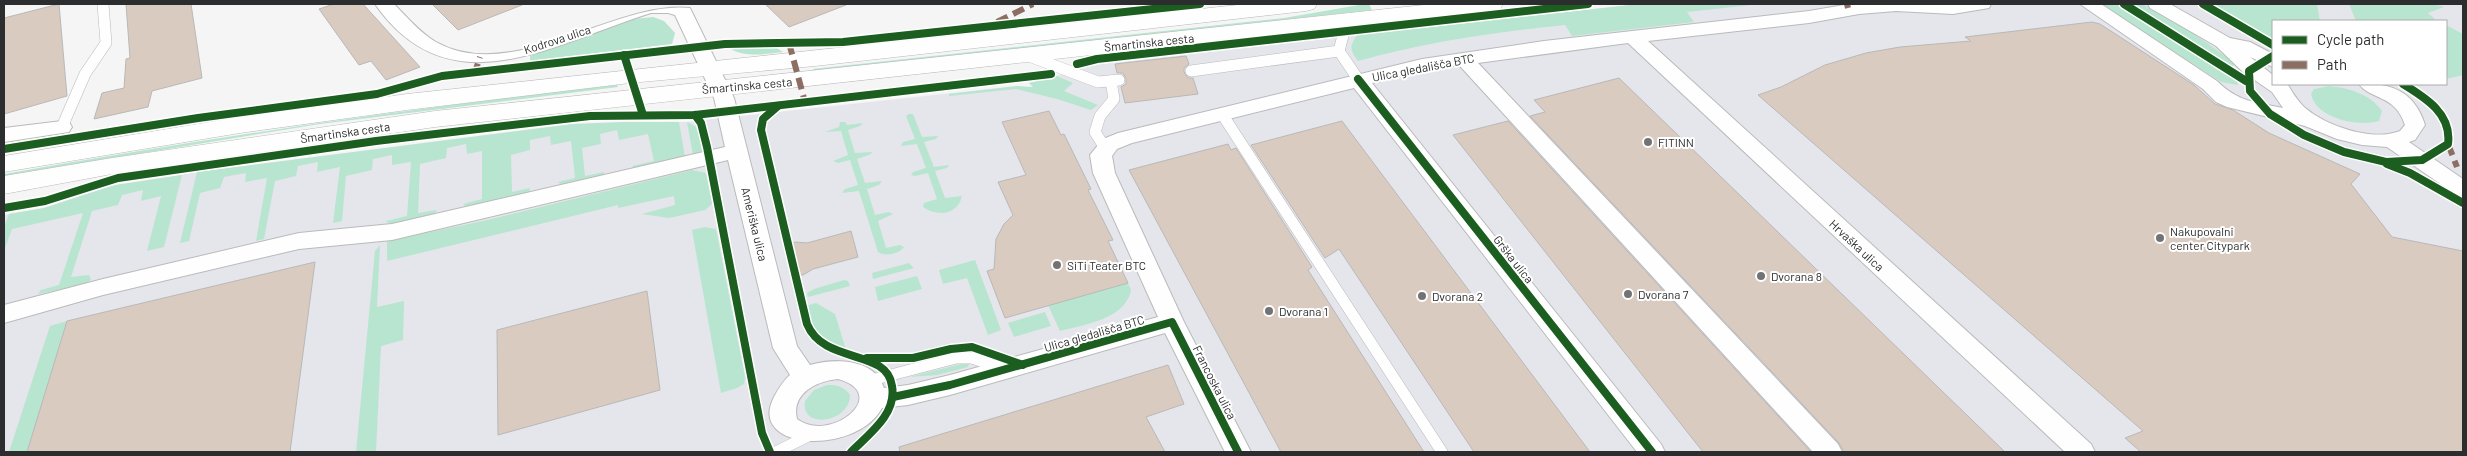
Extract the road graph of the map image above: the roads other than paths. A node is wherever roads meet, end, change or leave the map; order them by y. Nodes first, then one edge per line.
1 (103, 4) edge
2 (384, 4) edge
3 (1306, 4) edge
4 (1492, 4) edge
5 (1982, 4) edge
6 (2089, 4) edge
7 (2158, 4) edge
8 (641, 6) edge
9 (678, 6) edge
10 (1347, 20) junction
11 (1632, 37) junction
12 (2223, 42) junction
13 (1339, 51) junction
14 (1027, 55) junction
15 (1464, 58) junction
16 (2272, 60) edge
17 (1191, 71) dead end
18 (714, 78) junction
19 (1358, 79) junction
20 (2272, 82) edge
21 (2210, 84) junction
22 (2371, 85) edge
23 (2283, 89) edge
24 (1222, 114) junction
25 (2312, 121) junction
26 (62, 127) joint
27 (4, 135) edge
28 (1100, 140) junction
29 (2392, 141) junction
30 (737, 151) junction
31 (4, 164) edge
32 (4, 185) edge
33 (2463, 189) edge
34 (4, 314) edge
35 (1172, 322) junction
36 (805, 377) junction
37 (871, 390) junction
38 (816, 442) edge
39 (776, 452) edge
40 (1238, 452) edge
41 (1442, 452) edge
42 (1652, 452) edge
43 (1829, 452) edge
44 (2082, 452) edge

1 - 26 lane
2 - 8 street, Kodrova ulica
3 - 18 main road, Šmartinska cesta
4 - 10 main road, Šmartinska cesta
5 - 11 street, Ulica gledališča BTC
6 - 21 street
7 - 12 street
8 - 9 street, Kodrova ulica
9 - 18 street, Kodrova ulica
10 - 13 lane
10 - 14 main road, Šmartinska cesta
11 - 15 street, Ulica gledališča BTC
11 - 44 street, Hrvaška ulica
12 - 16 street
12 - 20 street
13 - 17 lane
13 - 19 lane
14 - 18 main road, Šmartinska cesta
14 - 28 lane
15 - 19 street, Ulica gledališča BTC
15 - 43 street
18 - 30 street, Ameriška ulica
18 - 31 main road, Šmartinska cesta
18 - 32 main road, Šmartinska cesta
19 - 24 street, Ulica gledališča BTC
19 - 42 street, Grška ulica
21 - 23 street
21 - 25 street
22 - 29 street
23 - 25 street
24 - 28 street, Ulica gledališča BTC
24 - 41 lane
25 - 29 street
26 - 27 street
28 - 35 street
29 - 33 street
30 - 34 street
30 - 36 street, Ameriška ulica
35 - 37 street, Ulica gledališča BTC
35 - 40 street, Francoska ulica
36 - 37 street
36 - 38 street
37 - 38 street
38 - 39 lane

